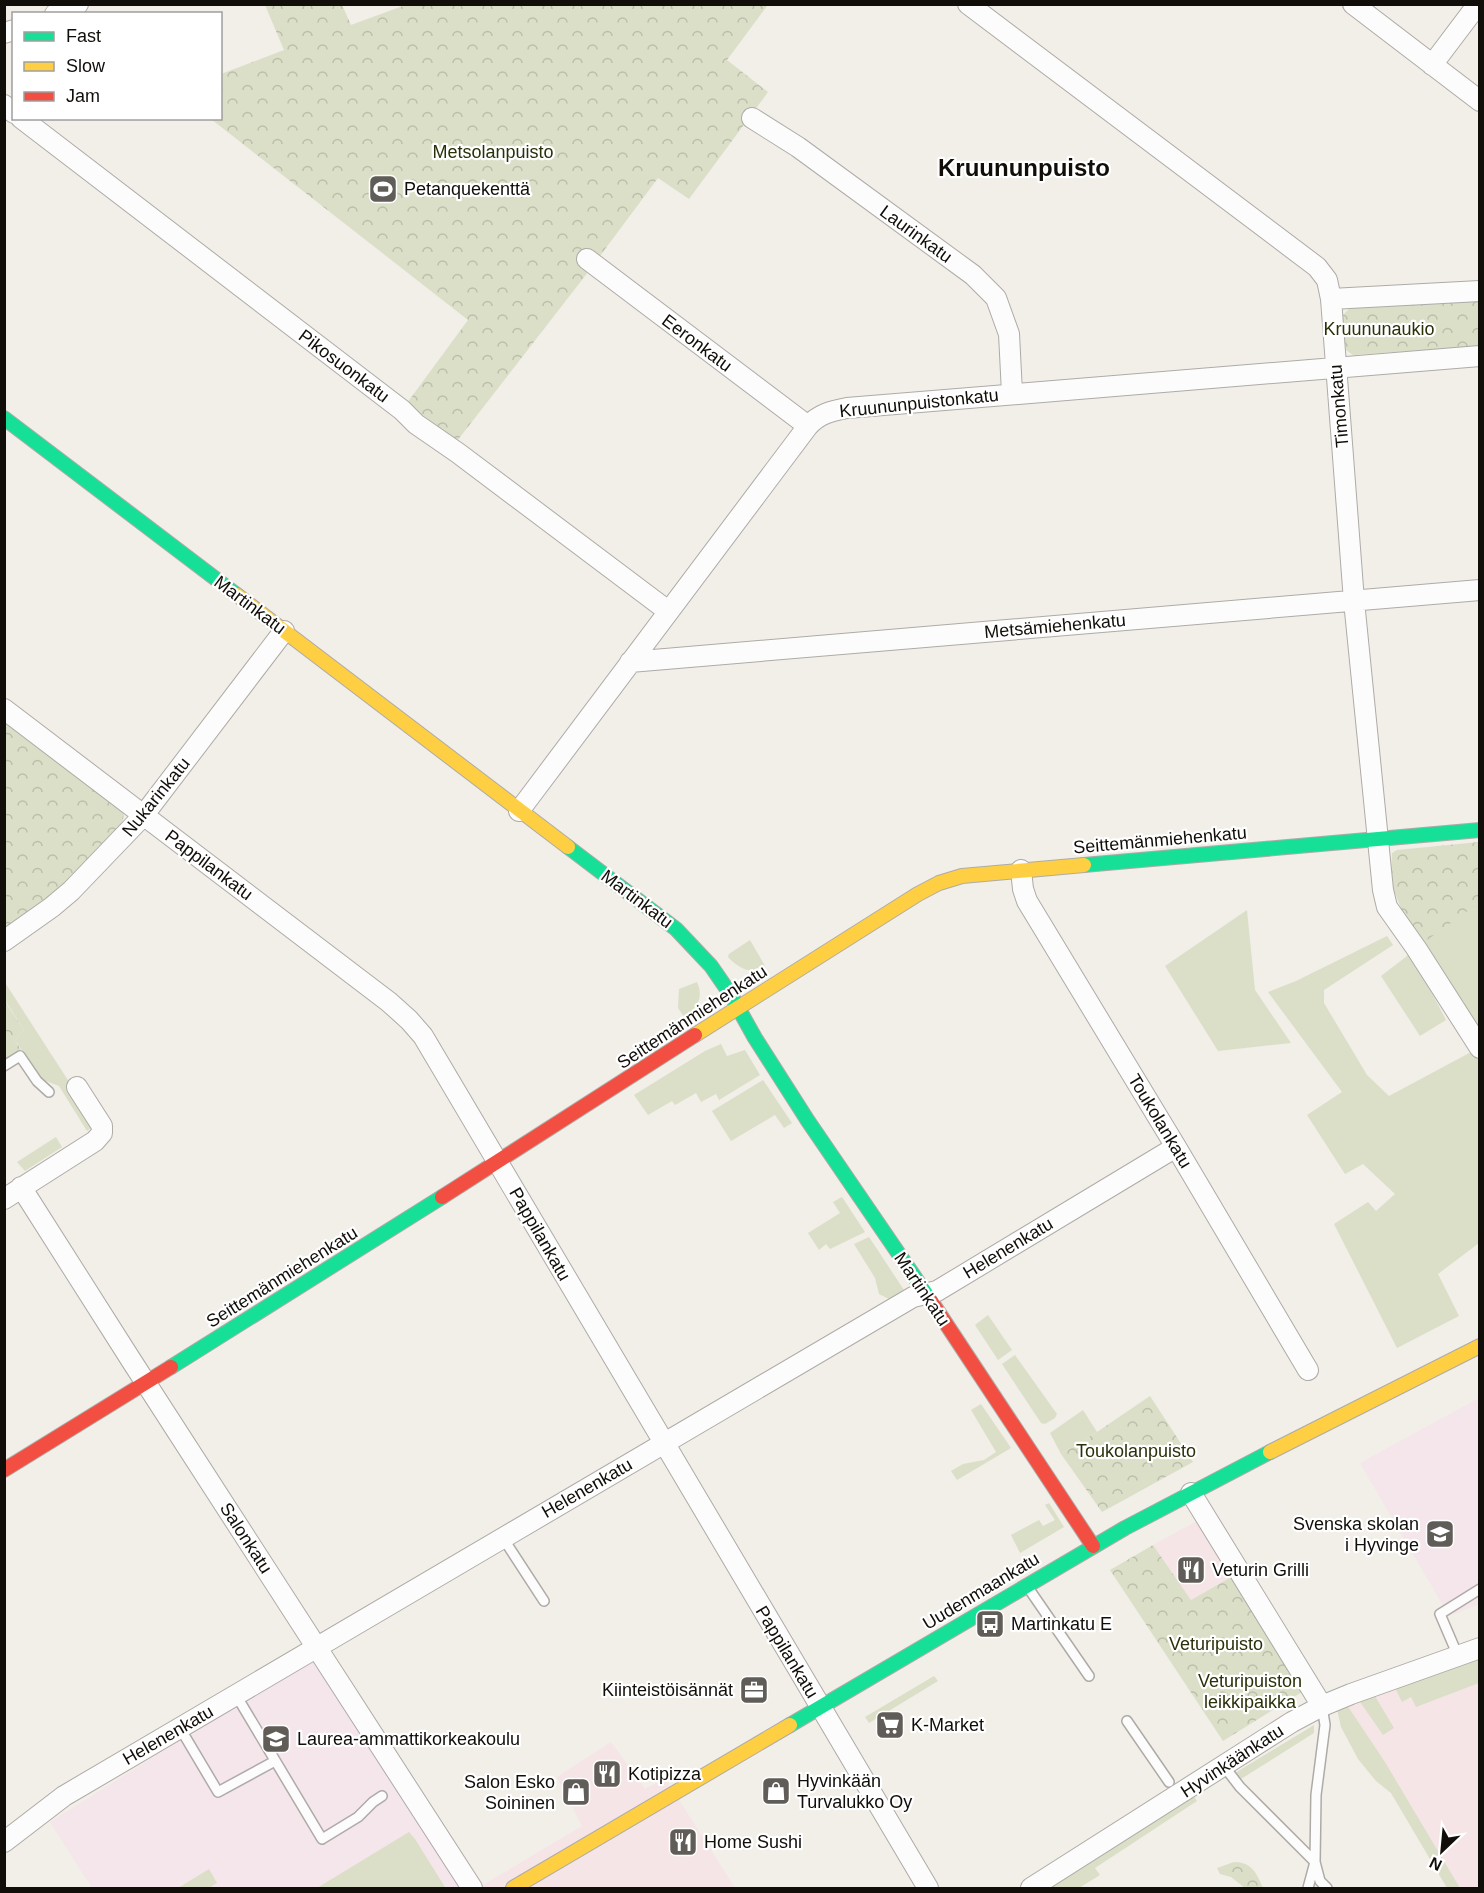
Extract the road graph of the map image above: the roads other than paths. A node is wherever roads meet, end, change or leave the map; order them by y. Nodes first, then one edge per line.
1 (78, 4) edge
2 (968, 4) edge
3 (1353, 4) edge
4 (1478, 4) edge
5 (60, 12) edge
6 (1432, 65) junction
7 (1479, 101) edge
8 (752, 118) dead end
9 (24, 120) edge
10 (587, 259) dead end
11 (1479, 291) edge
12 (1331, 300) junction
13 (1479, 356) edge
14 (1335, 368) junction
15 (1012, 393) junction
16 (4, 418) edge
17 (808, 426) junction
18 (1479, 590) edge
19 (1354, 601) junction
20 (668, 611) junction
21 (284, 631) junction
22 (630, 662) junction
23 (4, 709) edge
24 (519, 811) junction
25 (143, 816) junction
26 (1479, 830) edge
27 (1377, 839) junction
28 (1021, 870) junction
29 (4, 941) edge
30 (738, 1008) junction
31 (1479, 1048) edge
32 (4, 1066) edge
33 (77, 1087) dead end
34 (49, 1092) dead end
35 (1176, 1147) junction
36 (498, 1162) junction
37 (21, 1187) junction
38 (4, 1199) edge
39 (926, 1294) junction
40 (1479, 1346) edge
41 (1308, 1370) dead end
42 (146, 1383) junction
43 (663, 1444) junction
44 (4, 1470) edge
45 (1191, 1493) junction
46 (503, 1538) junction
47 (1093, 1546) junction
48 (1026, 1586) junction
49 (1479, 1589) edge
50 (544, 1601) dead end
51 (317, 1647) junction
52 (1479, 1648) edge
53 (1458, 1656) junction
54 (1089, 1676) dead end
55 (236, 1695) junction
56 (1322, 1706) junction
57 (821, 1707) junction
58 (1127, 1720) dead end
59 (180, 1728) junction
60 (276, 1761) junction
61 (1225, 1765) junction
62 (1169, 1782) dead end
63 (382, 1796) dead end
64 (4, 1842) edge
65 (1315, 1862) junction
66 (472, 1888) edge
67 (513, 1888) edge
68 (928, 1888) edge
69 (1031, 1888) edge
70 (1308, 1888) edge
71 (1327, 1888) edge

1 - 5 street
2 - 12 street, Timonkatu
3 - 6 street
4 - 6 street
6 - 7 street
8 - 15 street, Laurinkatu
9 - 20 street, Pikosuonkatu
10 - 17 street, Eeronkatu
11 - 12 street
12 - 14 street, Timonkatu
13 - 14 street, Kruununpuistonkatu
14 - 15 street, Kruununpuistonkatu
14 - 19 street, Timonkatu
15 - 17 street, Kruununpuistonkatu
16 - 21 street, Martinkatu
17 - 20 street, Kruununpuistonkatu
18 - 19 street, Metsämiehenkatu
19 - 22 street, Metsämiehenkatu
19 - 27 street, Timonkatu
20 - 22 street, Kruununpuistonkatu
21 - 24 street, Martinkatu
21 - 25 street, Nukarinkatu
22 - 24 street, Kruununpuistonkatu
23 - 25 street, Pappilankatu
24 - 30 street, Martinkatu
25 - 29 street, Nukarinkatu
25 - 36 street, Pappilankatu
26 - 27 street, Seittemänmiehenkatu
27 - 28 street, Seittemänmiehenkatu
27 - 31 street, Timonkatu
28 - 30 street, Seittemänmiehenkatu
28 - 35 street, Toukolankatu
30 - 36 street, Seittemänmiehenkatu
30 - 39 street, Martinkatu
32 - 34 lane
33 - 37 street
35 - 39 street, Helenenkatu
35 - 41 street, Toukolankatu
36 - 42 street, Seittemänmiehenkatu
36 - 43 street, Pappilankatu
37 - 38 street
37 - 42 street, Salonkatu
39 - 43 street, Helenenkatu
39 - 47 street, Martinkatu
40 - 45 street, Uudenmaankatu
42 - 44 street, Seittemänmiehenkatu
42 - 51 street, Salonkatu
43 - 46 street, Helenenkatu
43 - 57 street, Pappilankatu
45 - 47 street, Uudenmaankatu
45 - 56 street
46 - 50 lane
46 - 51 street, Helenenkatu
47 - 48 street, Uudenmaankatu
48 - 54 lane
48 - 57 street, Uudenmaankatu
49 - 53 lane
51 - 55 street, Helenenkatu
51 - 66 street, Salonkatu
52 - 53 street, Hyvinkäänkatu
53 - 56 street, Hyvinkäänkatu
55 - 59 street, Helenenkatu
55 - 60 lane
56 - 61 street, Hyvinkäänkatu
56 - 65 lane
57 - 67 street, Uudenmaankatu
57 - 68 street, Pappilankatu
58 - 62 lane
59 - 60 lane
59 - 64 street, Helenenkatu
60 - 63 lane
61 - 65 lane
61 - 69 street, Hyvinkäänkatu
65 - 70 lane
65 - 71 lane

